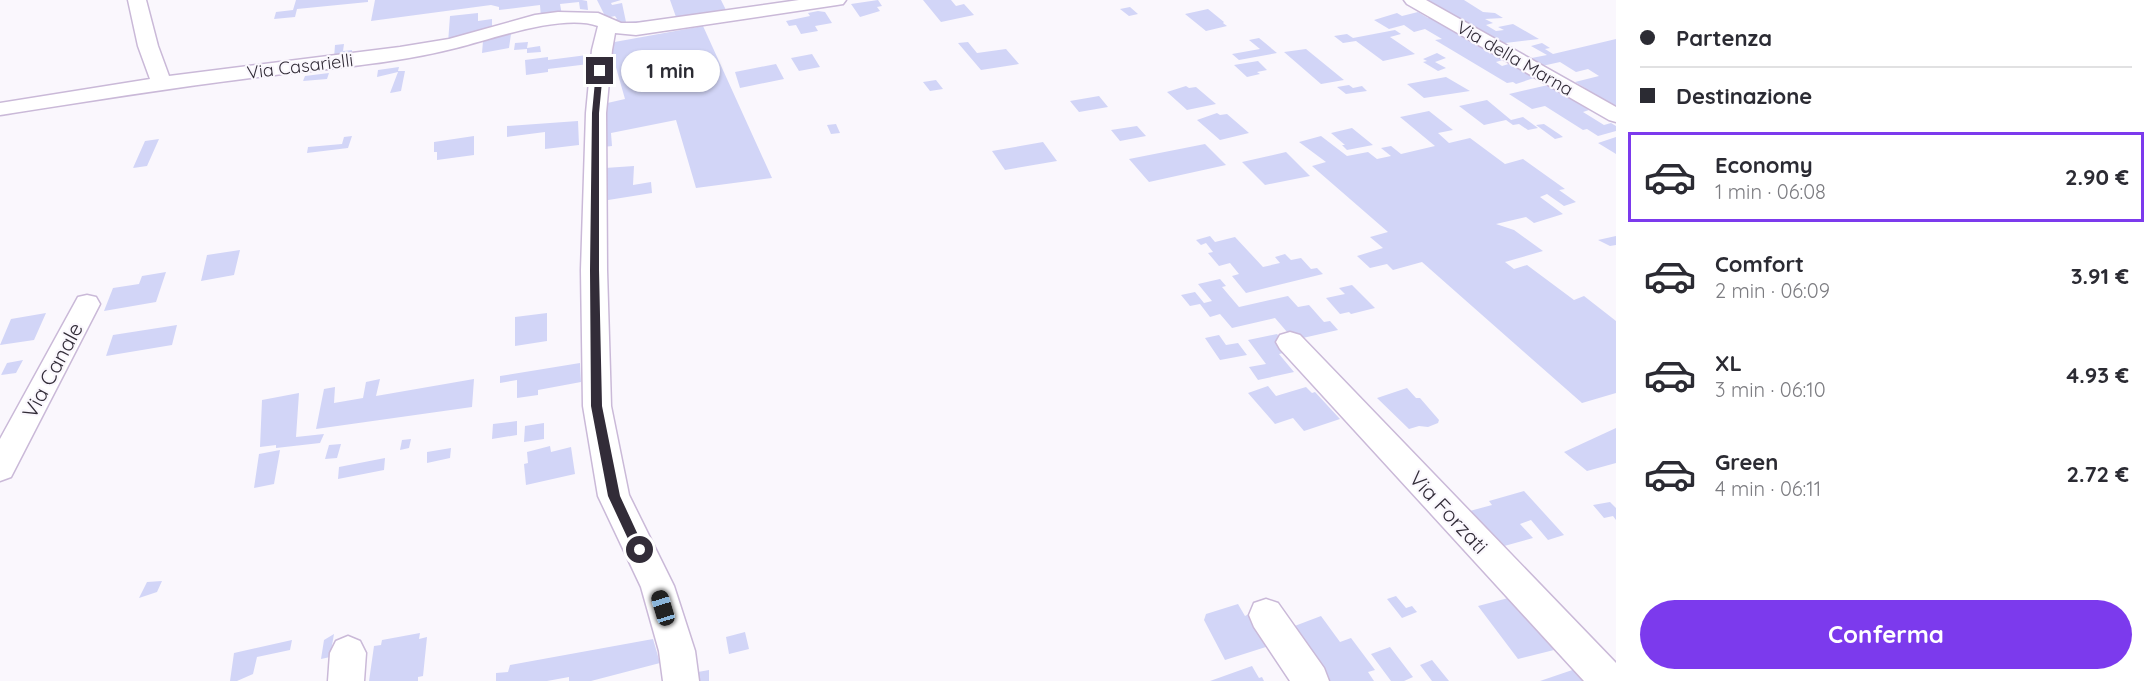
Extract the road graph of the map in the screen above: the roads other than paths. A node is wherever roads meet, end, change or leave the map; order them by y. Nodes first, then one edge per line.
1 (137, 0) edge
2 (593, 0) edge
3 (837, 0) edge
4 (1413, 0) edge
5 (602, 22) junction
6 (162, 83) junction
7 (0, 109) edge
8 (1616, 116) edge
9 (87, 304) dead end
10 (1290, 342) dead end
11 (0, 468) edge
12 (1266, 615) dead end
13 (681, 681) edge
14 (1311, 681) edge
15 (1608, 681) edge

1 - 6 street
2 - 5 street
3 - 5 street, Via Casarielli
4 - 8 street, Via della Marna
5 - 6 street, Via Casarielli
5 - 13 street
6 - 7 street, Via Casarielli
9 - 11 street, Via Canale
10 - 15 street, Via Forzati
12 - 14 street

